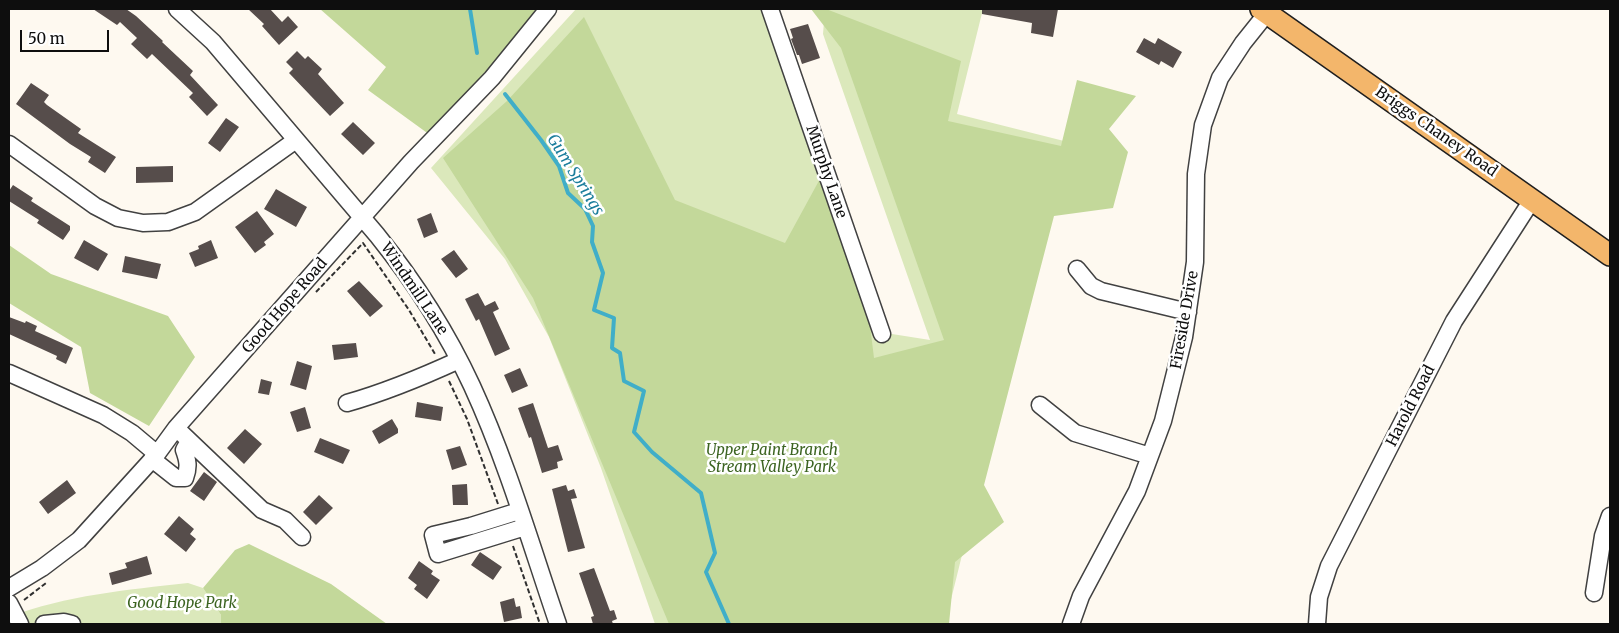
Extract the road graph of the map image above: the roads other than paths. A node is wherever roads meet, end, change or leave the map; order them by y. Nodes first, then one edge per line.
1 (177, 9) edge
2 (548, 9) edge
3 (770, 9) edge
4 (1264, 11) edge
5 (296, 140) junction
6 (9, 144) edge
7 (1532, 200) junction
8 (362, 218) junction
9 (1610, 255) edge
10 (1076, 269) dead end
11 (1188, 312) junction
12 (882, 334) dead end
13 (459, 360) junction
14 (9, 373) edge
15 (347, 403) dead end
16 (1040, 405) dead end
17 (176, 428) junction
18 (189, 441) junction
19 (154, 456) junction
20 (1150, 456) junction
21 (519, 511) junction
22 (1610, 516) edge
23 (525, 527) junction
24 (302, 536) dead end
25 (9, 588) edge
26 (1594, 593) dead end
27 (9, 603) edge
28 (20, 624) edge
29 (44, 624) edge
30 (72, 624) edge
31 (558, 624) edge
32 (1071, 624) edge
33 (1317, 624) edge

1 - 5 street, Windmill Lane
2 - 8 street, Good Hope Road
3 - 12 street, Murphy Lane
4 - 7 main road, Briggs Chaney Road
4 - 11 street, Fireside Drive
5 - 6 street
5 - 8 street, Windmill Lane
7 - 9 main road, Briggs Chaney Road
7 - 33 street, Harold Road
8 - 13 street, Windmill Lane
8 - 17 street, Good Hope Road
10 - 11 street
11 - 20 street, Fireside Drive
13 - 15 street
13 - 21 street, Windmill Lane
14 - 19 street
16 - 20 street
17 - 18 street
17 - 19 street, Good Hope Road
18 - 19 street
18 - 24 street
19 - 25 street, Good Hope Road
20 - 32 street, Fireside Drive
21 - 23 street, Windmill Lane
21 - 23 street
22 - 26 street
23 - 31 street, Windmill Lane
27 - 28 street
29 - 30 street

